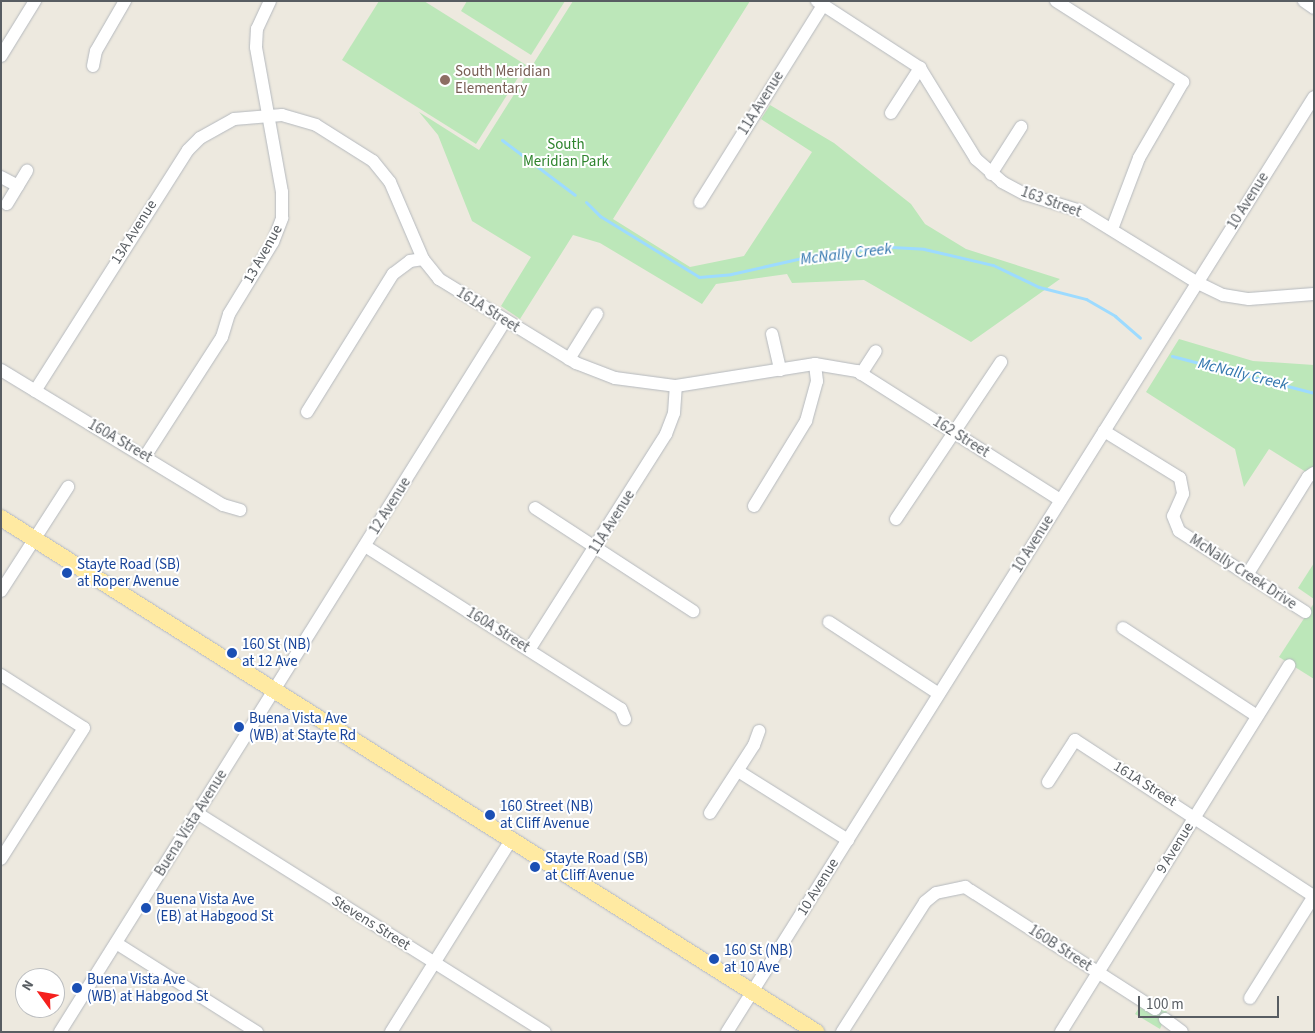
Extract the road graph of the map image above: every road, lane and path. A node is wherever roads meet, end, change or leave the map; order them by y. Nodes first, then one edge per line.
1 (35, 1) edge
2 (125, 1) edge
3 (270, 1) edge
4 (1056, 1) edge
5 (1304, 1) edge
6 (820, 3) edge
7 (1314, 8) edge
8 (1, 56) edge
9 (93, 66) dead end
10 (920, 68) junction
11 (1314, 96) edge
12 (268, 114) junction
13 (892, 114) dead end
14 (1021, 127) dead end
15 (27, 171) dead end
16 (992, 174) junction
17 (1, 177) edge
18 (18, 186) junction
19 (700, 202) dead end
20 (6, 204) dead end
21 (1112, 230) junction
22 (423, 259) junction
23 (1196, 282) junction
24 (1314, 294) edge
25 (597, 314) dead end
26 (505, 321) junction
27 (772, 334) dead end
28 (876, 351) dead end
29 (569, 359) junction
30 (1001, 362) dead end
31 (815, 364) junction
32 (1, 370) edge
33 (780, 370) junction
34 (861, 374) junction
35 (676, 386) junction
36 (35, 391) junction
37 (307, 412) dead end
38 (1104, 431) junction
39 (956, 434) junction
40 (146, 455) junction
41 (1314, 473) edge
42 (68, 487) dead end
43 (1060, 500) junction
44 (754, 506) dead end
45 (535, 508) dead end
46 (240, 510) dead end
47 (1, 518) edge
48 (896, 520) dead end
49 (36, 540) junction
50 (365, 546) junction
51 (596, 547) junction
52 (1247, 575) junction
53 (1, 591) edge
54 (694, 611) dead end
55 (1305, 612) dead end
56 (829, 622) dead end
57 (1123, 628) dead end
58 (529, 650) junction
59 (1289, 665) dead end
60 (1, 676) edge
61 (275, 690) junction
62 (939, 694) junction
63 (1257, 716) junction
64 (625, 719) dead end
65 (759, 730) dead end
66 (738, 771) junction
67 (1048, 782) dead end
68 (196, 813) junction
69 (710, 813) dead end
70 (1195, 816) junction
71 (511, 840) junction
72 (848, 840) junction
73 (1, 859) edge
74 (1314, 896) edge
75 (116, 943) junction
76 (435, 963) junction
77 (1098, 973) junction
78 (753, 992) junction
79 (1250, 998) dead end
80 (1155, 1009) dead end
81 (1165, 1019) dead end
82 (60, 1032) edge
83 (257, 1032) edge
84 (391, 1032) edge
85 (544, 1032) edge
86 (727, 1032) edge
87 (816, 1032) edge
88 (842, 1032) edge
89 (1061, 1032) edge
90 (1182, 1032) edge

1 - 8 street
2 - 9 street
3 - 12 street, 13 Avenue
4 - 21 street
5 - 7 street
6 - 10 street, 163 Street
6 - 19 street, 11A Avenue
10 - 13 street
10 - 16 street, 163 Street
11 - 23 street, 10 Avenue
12 - 22 street, 161A Street
12 - 36 street, 13A Avenue
12 - 40 street, 13 Avenue
14 - 16 street
15 - 18 street
16 - 21 street, 163 Street
17 - 18 street
18 - 20 street
21 - 23 street, 163 Street
22 - 26 street, 161A Street
22 - 37 street
23 - 24 street, 163 Street
23 - 38 street, 10 Avenue
25 - 29 street
26 - 29 street, 161A Street
26 - 50 street, 12 Avenue
27 - 33 street
28 - 34 street
29 - 35 street, 161A Street
30 - 39 street
31 - 33 street, 161A Street
31 - 34 street, 162 Street
31 - 44 street
32 - 36 street, 160A Street
33 - 35 street, 161A Street
34 - 39 street, 162 Street
35 - 51 street, 11A Avenue
36 - 40 street, 160A Street
38 - 43 street, 10 Avenue
38 - 52 street, McNally Creek Drive
39 - 43 street, 162 Street
39 - 48 street
40 - 46 street, 160A Street
41 - 52 street
42 - 49 street
43 - 62 street, 10 Avenue
45 - 51 street
47 - 49 main road
49 - 53 street
49 - 61 main road
50 - 58 street, 160A Street
50 - 61 street, 12 Avenue
51 - 54 street
51 - 58 street, 11A Avenue
52 - 55 street, McNally Creek Drive
56 - 62 street
57 - 63 street
58 - 64 street, 160A Street
59 - 63 street, 9 Avenue
60 - 73 street
61 - 68 street, Buena Vista Avenue
61 - 71 main road
62 - 72 street, 10 Avenue
63 - 70 street, 9 Avenue
65 - 66 street
66 - 69 street
66 - 72 street
67 - 70 street, 161A Street
68 - 75 street, Buena Vista Avenue
68 - 76 street, Stevens Street
70 - 74 street, 161A Street
70 - 77 street, 9 Avenue
71 - 76 street
71 - 78 main road
72 - 78 street, 10 Avenue
74 - 79 street
75 - 82 street, Buena Vista Avenue
75 - 83 street
76 - 84 street
76 - 85 street, Stevens Street
77 - 80 street, 160B Street
77 - 88 street, 160B Street
77 - 89 street, 9 Avenue
78 - 86 street, 10 Avenue
78 - 87 main road
81 - 90 street

